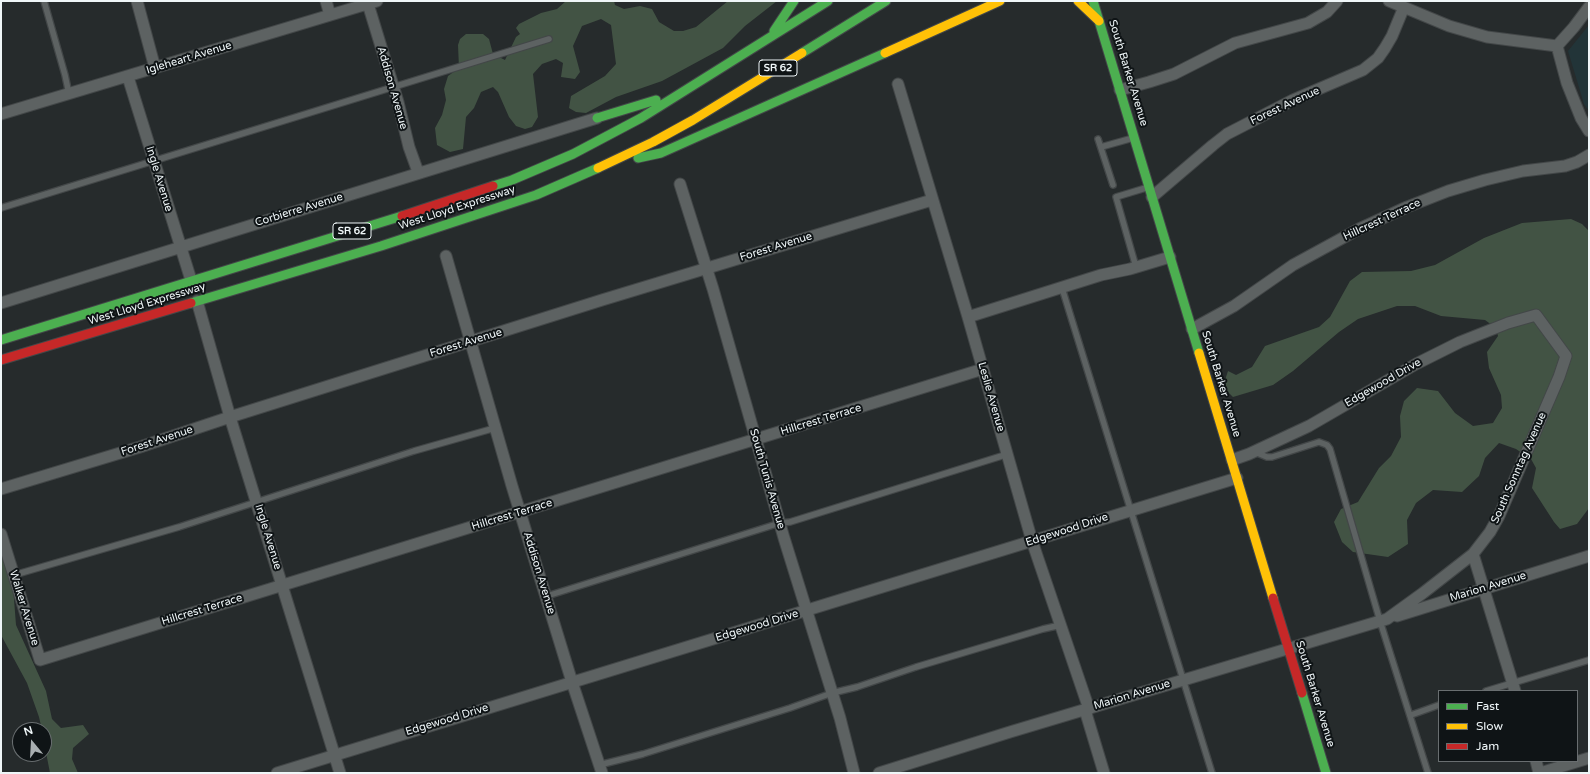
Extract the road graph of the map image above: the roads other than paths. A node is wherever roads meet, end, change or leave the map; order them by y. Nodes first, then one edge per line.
1 (44, 1) edge
2 (137, 1) edge
3 (326, 1) edge
4 (794, 1) edge
5 (828, 1) edge
6 (886, 1) edge
7 (1000, 1) edge
8 (1078, 1) edge
9 (1093, 1) edge
10 (1337, 1) edge
11 (1389, 1) edge
12 (373, 2) edge
13 (1404, 7) junction
14 (1589, 7) edge
15 (330, 15) junction
16 (1099, 21) junction
17 (770, 37) junction
18 (549, 39) dead end
19 (1557, 46) junction
20 (155, 68) junction
21 (128, 77) junction
22 (898, 84) dead end
23 (393, 87) junction
24 (688, 89) junction
25 (1120, 90) junction
26 (69, 94) junction
27 (1, 114) edge
28 (597, 118) joint
29 (1589, 131) edge
30 (1134, 137) junction
31 (1098, 139) dead end
32 (1101, 147) junction
33 (1589, 155) edge
34 (153, 161) junction
35 (603, 166) junction
36 (418, 172) junction
37 (680, 184) dead end
38 (1113, 185) dead end
39 (1151, 192) junction
40 (932, 200) junction
41 (1, 208) edge
42 (180, 246) junction
43 (446, 256) dead end
44 (1170, 257) junction
45 (1136, 267) junction
46 (706, 269) junction
47 (191, 280) junction
48 (1062, 288) junction
49 (197, 301) junction
50 (1, 303) edge
51 (968, 317) junction
52 (1538, 317) joint
53 (1192, 329) junction
54 (1, 340) edge
55 (471, 342) junction
56 (1, 360) edge
57 (983, 369) junction
58 (230, 417) junction
59 (495, 428) junction
60 (756, 440) junction
61 (1254, 452) junction
62 (1008, 454) junction
63 (1232, 460) junction
64 (1237, 478) junction
65 (1, 489) edge
66 (256, 502) junction
67 (1130, 510) junction
68 (521, 512) junction
69 (780, 523) junction
70 (1, 534) edge
71 (1032, 541) junction
72 (1473, 554) junction
73 (1589, 556) edge
74 (14, 575) junction
75 (283, 586) junction
76 (1482, 588) junction
77 (547, 596) junction
78 (807, 611) junction
79 (1383, 620) junction
80 (1061, 625) junction
81 (1288, 649) junction
82 (40, 660) joint
83 (1589, 660) edge
84 (1182, 680) junction
85 (572, 682) junction
86 (1513, 687) edge
87 (1493, 690) edge
88 (832, 693) junction
89 (1438, 705) edge
90 (1087, 709) junction
91 (1411, 715) junction
92 (334, 756) junction
93 (1589, 758) edge
94 (1578, 761) edge
95 (1536, 762) edge
96 (1576, 762) edge
97 (600, 769) edge
98 (277, 773) edge
99 (340, 773) edge
100 (854, 773) edge
101 (879, 773) edge
102 (1104, 773) edge
103 (1212, 773) edge
104 (1326, 773) edge
105 (1428, 773) edge
106 (1540, 773) edge

1 - 26 lane
2 - 20 street
3 - 15 street
4 - 17 main road
5 - 17 main road, West Lloyd Expressway / SR 62
6 - 35 main road, West Lloyd Expressway / SR 62
7 - 35 main road
8 - 16 main road
9 - 16 main road, South Barker Avenue
10 - 25 street
11 - 13 street
12 - 15 street, Igleheart Avenue
12 - 23 street, Addison Avenue
13 - 19 street
13 - 39 street, Forest Avenue
14 - 19 street
15 - 20 street, Igleheart Avenue
16 - 25 main road, South Barker Avenue
17 - 24 main road, West Lloyd Expressway / SR 62
18 - 23 lane
19 - 29 street
20 - 21 street, Igleheart Avenue
21 - 26 street, Igleheart Avenue
21 - 34 street, Ingle Avenue
22 - 40 street, Leslie Avenue
23 - 34 lane
23 - 36 street, Addison Avenue
24 - 28 main road
24 - 47 main road, West Lloyd Expressway / SR 62
25 - 30 main road, South Barker Avenue
26 - 27 street, Igleheart Avenue
28 - 36 street, Corbierre Avenue
30 - 32 lane
30 - 39 main road, South Barker Avenue
31 - 32 lane
32 - 38 lane
33 - 53 street, Hillcrest Terrace
34 - 41 lane
34 - 42 street, Ingle Avenue
35 - 49 main road, West Lloyd Expressway / SR 62
36 - 42 street, Corbierre Avenue
37 - 46 street, South Tunis Avenue
39 - 44 main road, South Barker Avenue
39 - 45 lane
40 - 46 street, Forest Avenue
40 - 51 street, Leslie Avenue
42 - 47 street, Ingle Avenue
42 - 50 street, Corbierre Avenue
43 - 55 street, Addison Avenue
44 - 45 street
44 - 53 main road, South Barker Avenue
45 - 48 street
46 - 55 street, Forest Avenue
46 - 60 street, South Tunis Avenue
47 - 54 main road, West Lloyd Expressway / SR 62
48 - 51 street
48 - 67 lane
49 - 56 main road, West Lloyd Expressway / SR 62
49 - 58 street, Ingle Avenue
51 - 57 street, Leslie Avenue
52 - 61 street, Edgewood Drive
52 - 72 street, South Sonntag Avenue
53 - 63 main road, South Barker Avenue
55 - 58 street, Forest Avenue
55 - 59 street, Addison Avenue
57 - 60 street, Hillcrest Terrace
57 - 62 street, Leslie Avenue
58 - 65 street, Forest Avenue
58 - 66 street, Ingle Avenue
59 - 66 lane
59 - 68 street, Addison Avenue
60 - 68 street, Hillcrest Terrace
60 - 69 street, South Tunis Avenue
61 - 63 street, Edgewood Drive
61 - 79 lane
62 - 69 lane
62 - 71 street, Leslie Avenue
63 - 64 main road, South Barker Avenue
64 - 67 street, Edgewood Drive
64 - 81 main road, South Barker Avenue
66 - 74 lane
66 - 75 street, Ingle Avenue
67 - 71 street, Edgewood Drive
67 - 84 lane
68 - 75 street, Hillcrest Terrace
68 - 77 street, Addison Avenue
69 - 77 lane
69 - 78 street, South Tunis Avenue
70 - 74 street, Walker Avenue
71 - 78 street, Edgewood Drive
71 - 80 street, Leslie Avenue
72 - 76 street
72 - 79 street, Marion Avenue
73 - 76 street, Marion Avenue
74 - 82 street, Walker Avenue
75 - 82 street, Hillcrest Terrace
75 - 92 street, Ingle Avenue
76 - 79 street, Marion Avenue
76 - 86 street
77 - 85 street, Addison Avenue
78 - 85 street, Edgewood Drive
78 - 88 street, South Tunis Avenue
79 - 81 street, Marion Avenue
79 - 91 lane
80 - 88 lane
80 - 90 street, Leslie Avenue
81 - 84 street, Marion Avenue
81 - 104 main road, South Barker Avenue
83 - 86 lane
84 - 90 street, Marion Avenue
84 - 103 lane
85 - 92 street, Edgewood Drive
85 - 97 street, Addison Avenue
86 - 87 lane
88 - 97 lane
88 - 100 street, South Tunis Avenue
89 - 91 lane
90 - 101 street, Marion Avenue
90 - 102 street, Leslie Avenue
91 - 105 lane
92 - 98 street, Edgewood Drive
92 - 99 street, Ingle Avenue
93 - 94 street
95 - 106 street
96 - 106 street

